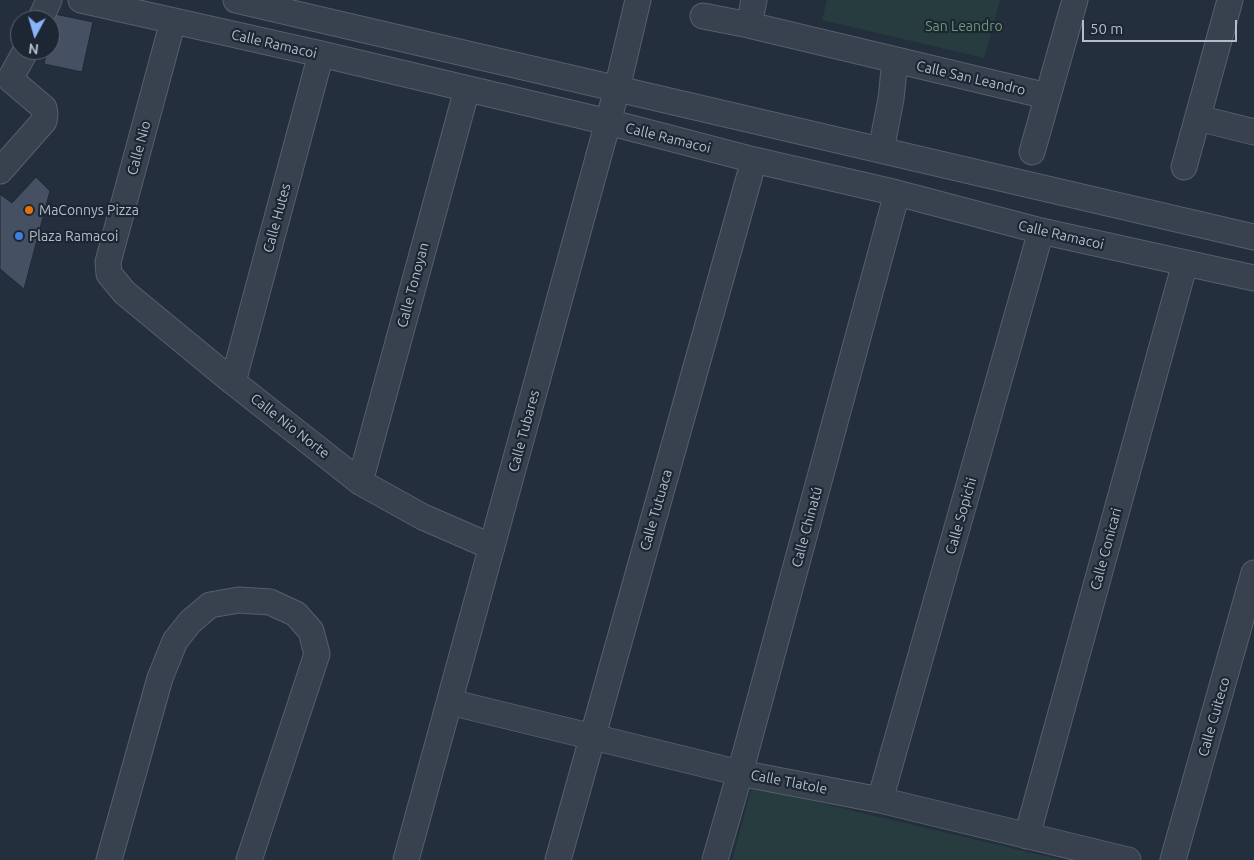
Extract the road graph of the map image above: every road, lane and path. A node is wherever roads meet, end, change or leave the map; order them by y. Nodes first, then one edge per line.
1 (81, 0) edge
2 (236, 0) edge
3 (638, 0) edge
4 (754, 0) edge
5 (1075, 0) edge
6 (1230, 0) edge
7 (703, 16) dead end
8 (173, 21) junction
9 (749, 25) junction
10 (321, 54) junction
11 (20, 60) edge
12 (895, 60) junction
13 (5, 85) edge
14 (467, 88) junction
15 (617, 89) junction
16 (1047, 96) junction
17 (1198, 118) junction
18 (608, 122) junction
19 (1254, 132) edge
20 (880, 150) junction
21 (1032, 152) dead end
22 (754, 160) junction
23 (1184, 167) dead end
24 (0, 171) edge
25 (897, 193) junction
26 (1041, 231) junction
27 (1254, 237) edge
28 (1185, 263) junction
29 (109, 274) joint
30 (1254, 278) edge
31 (233, 382) junction
32 (360, 482) junction
33 (492, 547) junction
34 (1254, 573) edge
35 (450, 702) junction
36 (592, 737) junction
37 (740, 773) junction
38 (880, 800) junction
39 (1027, 836) junction
40 (108, 860) edge
41 (249, 860) edge
42 (406, 860) edge
43 (558, 860) edge
44 (715, 860) edge
45 (1128, 860) edge
46 (1173, 860) edge

1 - 8 street, Calle Ramacoi
2 - 15 street
3 - 15 street, Calle Tubares
4 - 9 street
5 - 16 street
6 - 17 street
7 - 9 street, Calle San Leandro
8 - 10 street, Calle Ramacoi
8 - 29 street, Calle Nio
9 - 12 street, Calle San Leandro
10 - 14 street, Calle Ramacoi
10 - 31 street, Calle Hutes
11 - 13 street
12 - 16 street, Calle San Leandro
12 - 20 street
13 - 24 street
14 - 18 street, Calle Ramacoi
14 - 32 street, Calle Tonoyan
15 - 18 street, Calle Tubares
15 - 20 street
16 - 21 street
17 - 19 street
17 - 23 street
18 - 22 street, Calle Ramacoi
18 - 33 street, Calle Tubares
20 - 27 street
22 - 25 street, Calle Ramacoi
22 - 36 street, Calle Tutuaca
25 - 26 street, Calle Ramacoi
25 - 37 street, Calle Chinatú
26 - 28 street, Calle Ramacoi
26 - 38 street, Calle Sopichi
28 - 30 street, Calle Ramacoi
28 - 39 street, Calle Conicari
29 - 31 street, Calle Nio Norte
31 - 32 street, Calle Nio Norte
32 - 33 street, Calle Nio Norte
33 - 35 street, Calle Tubares
34 - 46 street, Calle Cuiteco
35 - 36 street, Calle Tlatole
35 - 42 street, Calle Tubares
36 - 37 street, Calle Tlatole
36 - 43 street, Calle Tutuaca
37 - 38 street, Calle Tlatole
37 - 44 street, Calle Chinatú
38 - 39 street, Calle Tlatole
39 - 45 street, Calle Tlatole
40 - 41 street

